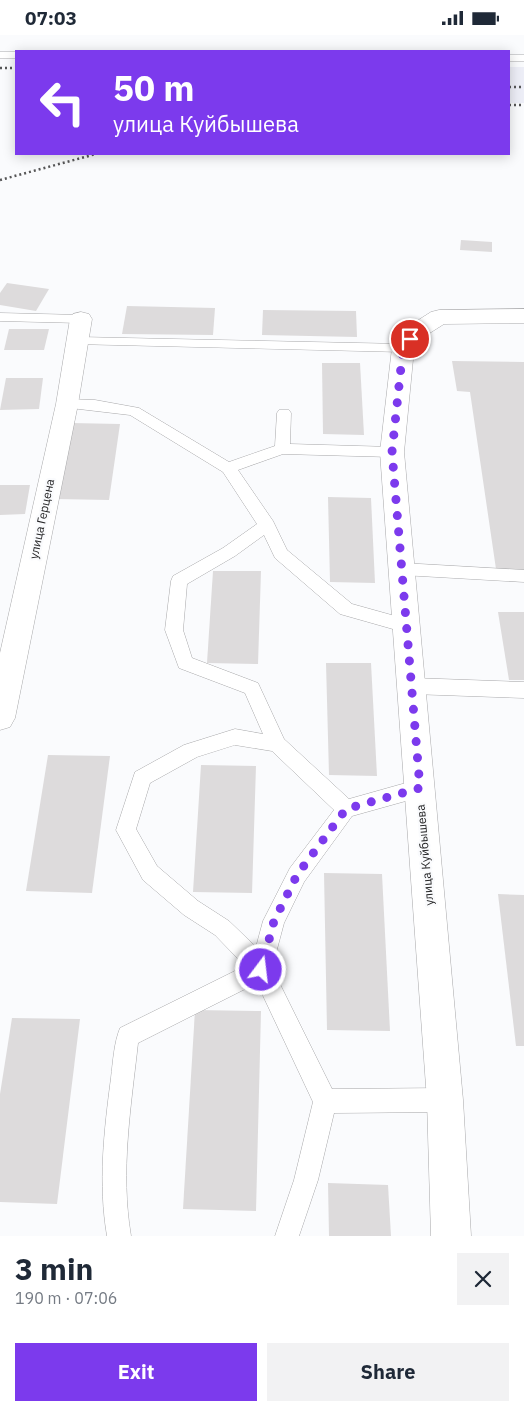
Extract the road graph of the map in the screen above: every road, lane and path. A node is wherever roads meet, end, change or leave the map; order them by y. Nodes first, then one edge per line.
1 (0, 55) edge
2 (15, 55) edge
3 (510, 58) edge
4 (524, 58) edge
5 (524, 316) edge
6 (0, 317) edge
7 (80, 330) junction
8 (410, 339) junction
9 (67, 404) junction
10 (284, 413) dead end
11 (282, 449) junction
12 (392, 452) junction
13 (228, 467) junction
14 (267, 525) junction
15 (402, 569) junction
16 (524, 575) edge
17 (407, 626) junction
18 (412, 686) junction
19 (524, 691) edge
20 (0, 714) edge
21 (277, 743) junction
22 (420, 788) junction
23 (346, 809) junction
24 (261, 970) junction
25 (445, 1100) junction
26 (325, 1101) junction
27 (119, 1236) edge
28 (287, 1236) edge
29 (451, 1236) edge

1 - 2 lane
3 - 4 lane
5 - 8 street
6 - 7 lane
7 - 8 lane
7 - 9 street, улица Герцена
8 - 12 street, улица Куйбышева
9 - 13 lane
9 - 20 street, улица Герцена
10 - 11 lane
11 - 12 lane
11 - 13 lane
12 - 15 street, улица Куйбышева
13 - 14 lane
14 - 17 lane
14 - 21 lane
15 - 16 lane
15 - 17 street, улица Куйбышева
17 - 18 street, улица Куйбышева
18 - 19 lane
18 - 22 street, улица Куйбышева
21 - 23 lane
21 - 24 lane
22 - 23 lane
22 - 25 street, улица Куйбышева
23 - 24 lane
24 - 26 lane
24 - 27 lane
25 - 26 lane
25 - 29 street, улица Куйбышева
26 - 28 lane

